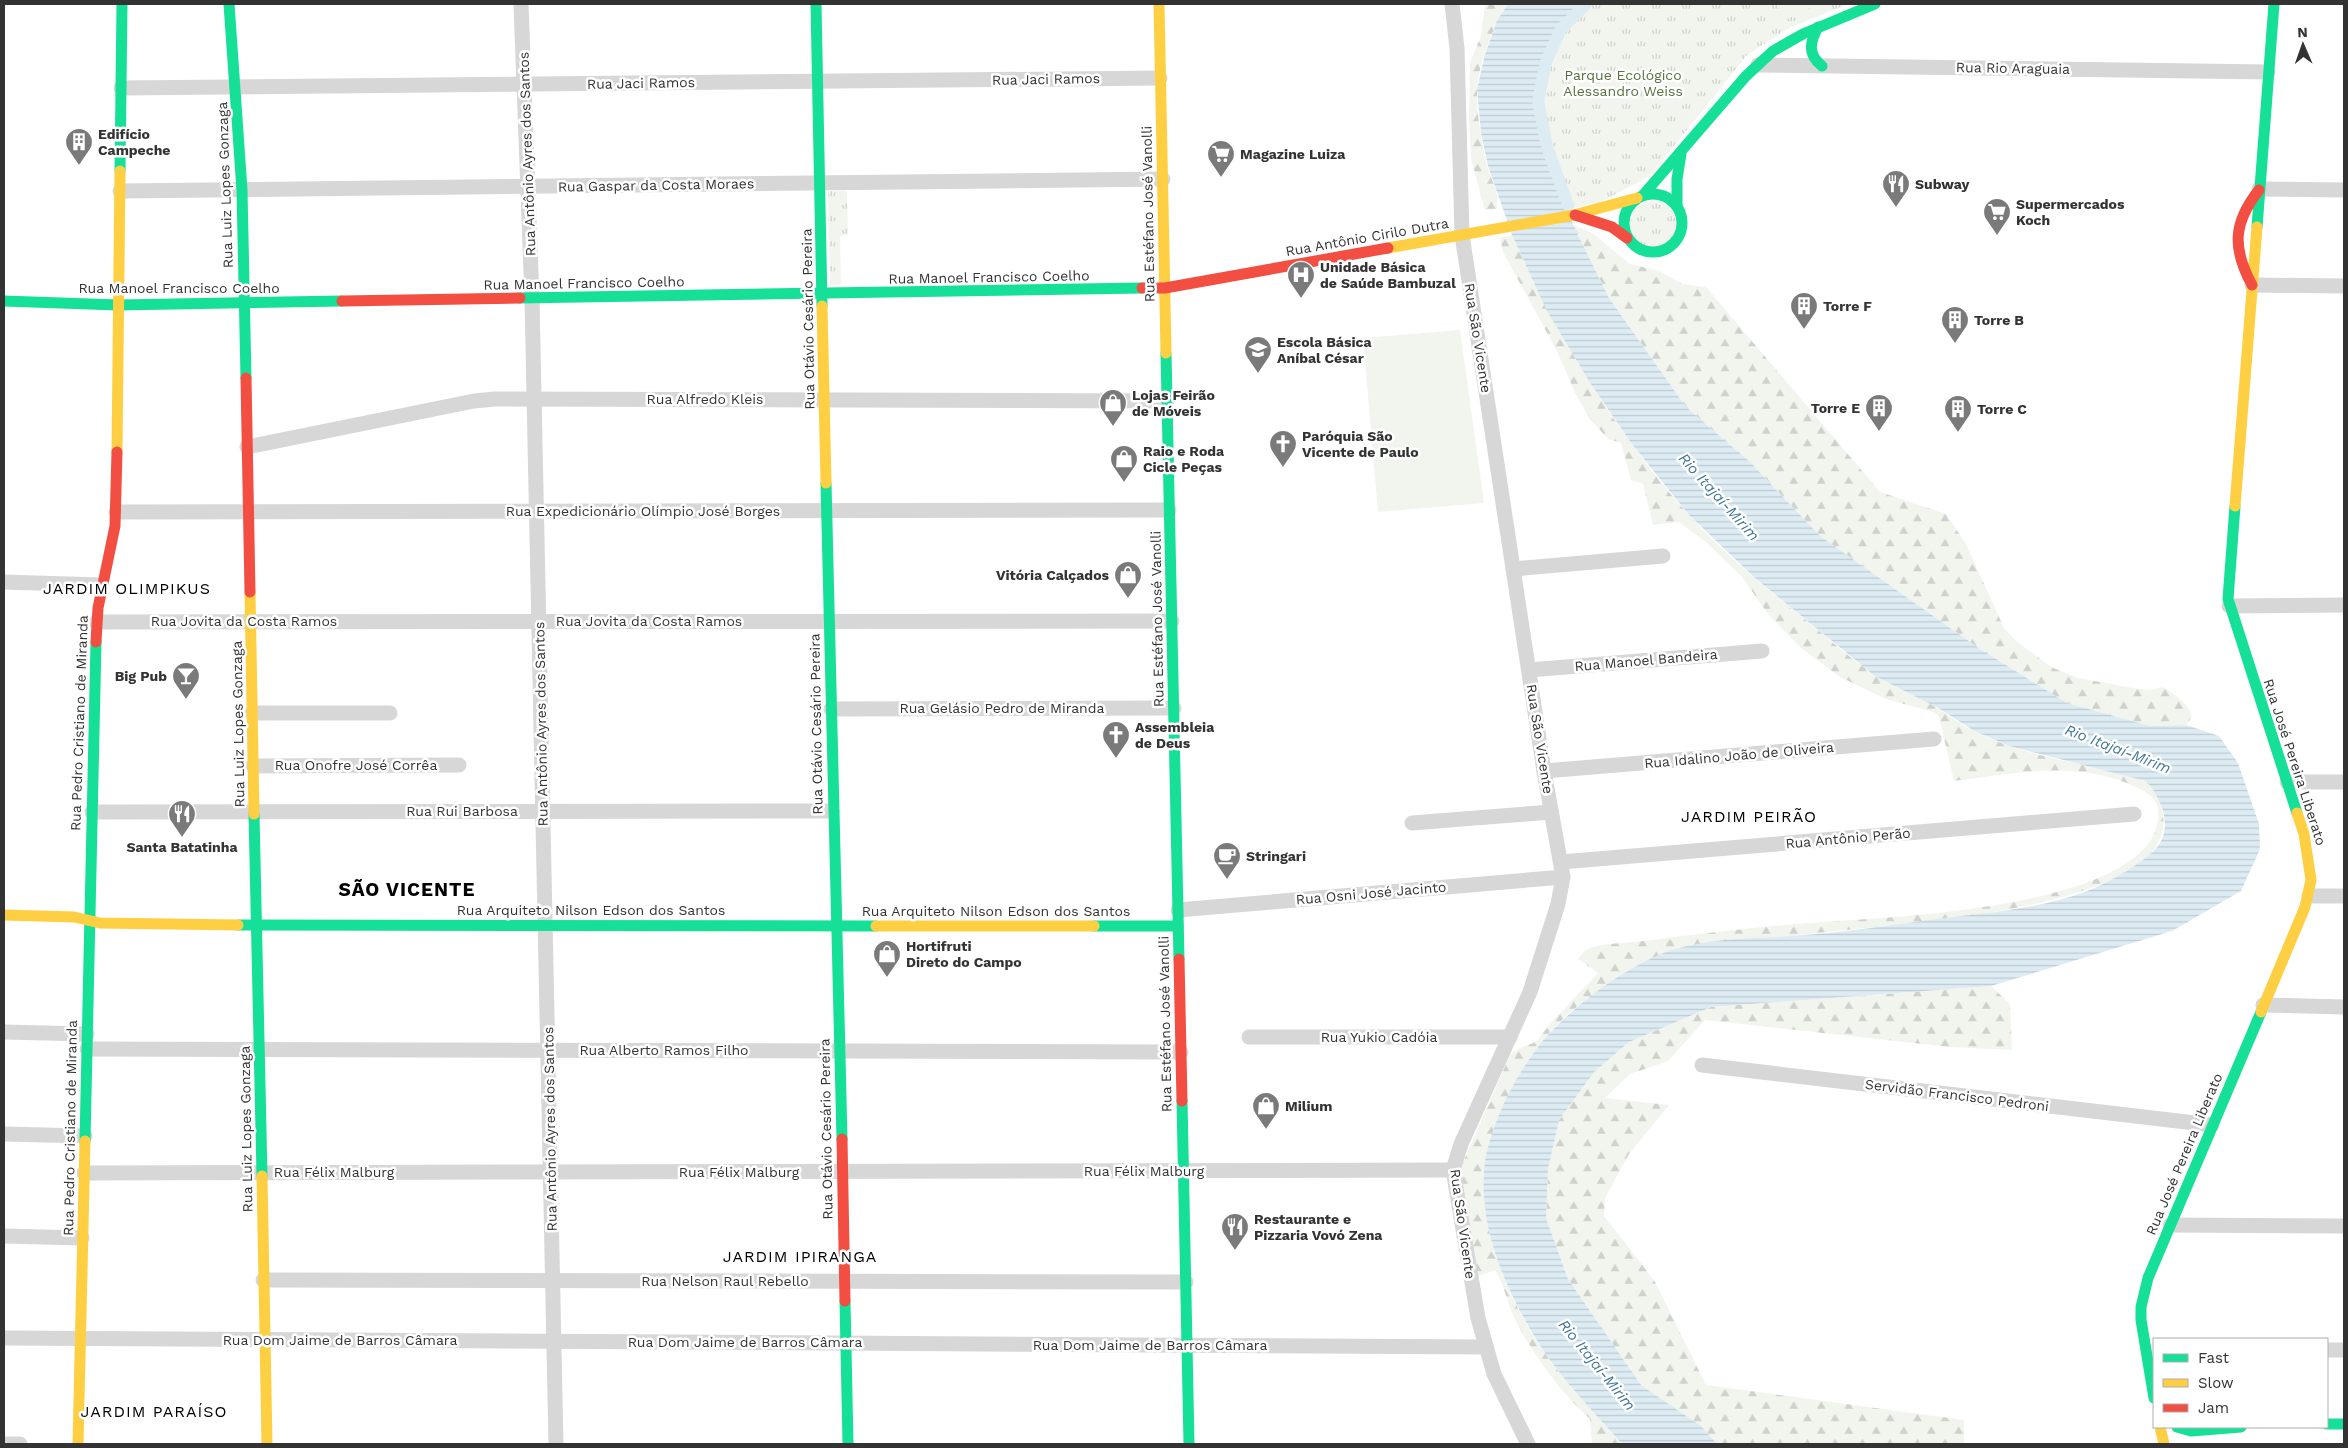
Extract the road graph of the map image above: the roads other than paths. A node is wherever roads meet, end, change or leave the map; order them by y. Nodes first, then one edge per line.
1 (122, 4) edge
2 (229, 4) edge
3 (521, 4) edge
4 (816, 4) edge
5 (1159, 4) edge
6 (1452, 4) edge
7 (1875, 4) edge
8 (2274, 4) edge
9 (1818, 27) junction
10 (1758, 65) junction
11 (1822, 66) junction
12 (2268, 72) junction
13 (1160, 78) junction
14 (818, 81) junction
15 (524, 84) junction
16 (236, 87) junction
17 (121, 88) junction
18 (1681, 154) junction
19 (1162, 179) junction
20 (820, 183) junction
21 (528, 186) junction
22 (2260, 189) junction
23 (242, 190) junction
24 (2344, 190) edge
25 (120, 191) junction
26 (1641, 196) junction
27 (1677, 206) junction
28 (1572, 215) junction
29 (2256, 233) junction
30 (1462, 235) junction
31 (1627, 238) junction
32 (2237, 238) junction
33 (2254, 257) junction
34 (2252, 286) junction
35 (2344, 286) edge
36 (1165, 288) junction
37 (822, 294) junction
38 (532, 299) junction
39 (4, 301) edge
40 (245, 302) junction
41 (118, 305) junction
42 (534, 399) junction
43 (825, 400) junction
44 (1167, 400) junction
45 (247, 447) junction
46 (827, 510) junction
47 (1169, 510) junction
48 (249, 511) junction
49 (537, 511) junction
50 (116, 512) junction
51 (1663, 556) dead end
52 (1513, 569) junction
53 (4, 582) edge
54 (101, 585) junction
55 (2344, 605) edge
56 (2228, 606) junction
57 (251, 621) junction
58 (539, 621) junction
59 (830, 621) junction
60 (1172, 621) junction
61 (96, 622) junction
62 (1762, 651) dead end
63 (1530, 670) junction
64 (1174, 708) junction
65 (831, 709) junction
66 (252, 713) junction
67 (390, 713) dead end
68 (1934, 739) dead end
69 (459, 765) dead end
70 (253, 766) junction
71 (1544, 771) junction
72 (2287, 782) junction
73 (2344, 782) edge
74 (543, 811) junction
75 (832, 811) junction
76 (92, 812) junction
77 (254, 812) junction
78 (1551, 812) junction
79 (2134, 814) dead end
80 (1412, 823) dead end
81 (1561, 862) junction
82 (1563, 877) junction
83 (2309, 896) junction
84 (2344, 896) edge
85 (1178, 910) junction
86 (4, 915) edge
87 (89, 920) junction
88 (256, 925) junction
89 (546, 925) junction
90 (837, 926) junction
91 (1178, 926) junction
92 (2264, 1005) junction
93 (2344, 1007) edge
94 (4, 1032) edge
95 (1249, 1037) dead end
96 (1510, 1037) junction
97 (87, 1042) junction
98 (259, 1049) junction
99 (548, 1050) junction
100 (840, 1051) junction
101 (1181, 1052) junction
102 (1702, 1065) dead end
103 (2212, 1126) junction
104 (4, 1134) edge
105 (85, 1136) junction
106 (1453, 1170) junction
107 (842, 1171) junction
108 (1184, 1171) junction
109 (261, 1172) junction
110 (551, 1172) junction
111 (84, 1173) junction
112 (2170, 1225) junction
113 (2344, 1226) edge
114 (4, 1236) edge
115 (82, 1238) junction
116 (263, 1280) junction
117 (553, 1281) junction
118 (845, 1281) junction
119 (1186, 1282) junction
120 (4, 1338) edge
121 (80, 1339) junction
122 (264, 1340) junction
123 (554, 1342) junction
124 (846, 1343) junction
125 (1187, 1345) junction
126 (1485, 1347) junction
127 (2149, 1349) edge
128 (2328, 1350) edge
129 (2344, 1350) edge
130 (2153, 1388) edge
131 (2328, 1424) edge
132 (2344, 1424) edge
133 (2161, 1428) edge
134 (2228, 1428) edge
135 (2172, 1439) edge
136 (4, 1444) edge
137 (20, 1444) edge
138 (78, 1444) edge
139 (266, 1444) edge
140 (556, 1444) edge
141 (848, 1444) edge
142 (1189, 1444) edge
143 (1528, 1444) edge

1 - 17 main road, Rua Pedro Cristiano de Miranda
2 - 16 main road, Rua Luiz Lopes Gonzaga
3 - 15 street, Rua Antônio Ayres dos Santos
4 - 14 main road, Rua Otávio Cesário Pereira
5 - 13 main road, Rua Estéfano José Vanolli
6 - 30 street, Rua São Vicente
7 - 9 main road
8 - 12 main road, Rua José Pereira Liberato
9 - 10 main road
9 - 11 main road
10 - 11 street, Rua Rio Araguaia
10 - 18 main road
11 - 12 street, Rua Rio Araguaia
12 - 22 main road, Rua José Pereira Liberato
13 - 14 street, Rua Jaci Ramos
13 - 19 main road, Rua Estéfano José Vanolli
14 - 15 street, Rua Jaci Ramos
14 - 20 main road, Rua Otávio Cesário Pereira
15 - 16 street, Rua Jaci Ramos
15 - 21 street, Rua Antônio Ayres dos Santos
16 - 17 street, Rua Jaci Ramos
16 - 23 main road, Rua Luiz Lopes Gonzaga
17 - 25 main road, Rua Pedro Cristiano de Miranda
18 - 26 main road
18 - 27 main road
19 - 20 street, Rua Gaspar da Costa Moraes
19 - 36 main road, Rua Estéfano José Vanolli
20 - 21 street, Rua Gaspar da Costa Moraes
20 - 37 main road, Rua Otávio Cesário Pereira
21 - 23 street, Rua Gaspar da Costa Moraes
21 - 38 street, Rua Antônio Ayres dos Santos
22 - 24 street
22 - 29 main road, Rua José Pereira Liberato
22 - 32 main road
23 - 25 street, Rua Gaspar da Costa Moraes
23 - 40 main road, Rua Luiz Lopes Gonzaga
25 - 41 main road, Rua Pedro Cristiano de Miranda
26 - 27 main road
26 - 28 main road, Rua Antônio Cirilo Dutra
26 - 31 main road
27 - 31 main road
28 - 30 main road, Rua Antônio Cirilo Dutra
28 - 31 main road, Rua Antônio Cirilo Dutra
29 - 32 main road
29 - 33 main road, Rua José Pereira Liberato
30 - 36 main road, Rua Antônio Cirilo Dutra
30 - 52 street, Rua São Vicente
32 - 33 main road
32 - 34 main road
33 - 34 main road, Rua José Pereira Liberato
34 - 35 street
34 - 56 main road, Rua José Pereira Liberato
36 - 37 main road, Rua Manoel Francisco Coelho
36 - 44 main road, Rua Estéfano José Vanolli
37 - 38 main road, Rua Manoel Francisco Coelho
37 - 43 main road, Rua Otávio Cesário Pereira
38 - 40 main road, Rua Manoel Francisco Coelho
38 - 42 street, Rua Antônio Ayres dos Santos
39 - 41 main road, Rua Manoel Francisco Coelho
40 - 41 main road, Rua Manoel Francisco Coelho
40 - 45 main road, Rua Luiz Lopes Gonzaga
41 - 50 main road, Rua Pedro Cristiano de Miranda
42 - 43 street, Rua Alfredo Kleis
42 - 45 street, Rua Alfredo Kleis
42 - 49 street, Rua Antônio Ayres dos Santos
43 - 44 street, Rua Alfredo Kleis
43 - 46 main road, Rua Otávio Cesário Pereira
44 - 47 main road, Rua Estéfano José Vanolli
45 - 48 main road, Rua Luiz Lopes Gonzaga
46 - 47 street, Rua Expedicionário Olímpio José Borges
46 - 49 street, Rua Expedicionário Olímpio José Borges
46 - 59 main road, Rua Otávio Cesário Pereira
47 - 60 main road, Rua Estéfano José Vanolli
48 - 49 street, Rua Expedicionário Olímpio José Borges
48 - 50 street, Rua Expedicionário Olímpio José Borges
48 - 57 main road, Rua Luiz Lopes Gonzaga
49 - 58 street, Rua Antônio Ayres dos Santos
50 - 54 main road, Rua Pedro Cristiano de Miranda
51 - 52 street
52 - 63 street, Rua São Vicente
53 - 54 street
54 - 61 main road, Rua Pedro Cristiano de Miranda
55 - 56 street
56 - 72 main road, Rua José Pereira Liberato
57 - 58 street, Rua Jovita da Costa Ramos
57 - 61 street, Rua Jovita da Costa Ramos
57 - 66 main road, Rua Luiz Lopes Gonzaga
58 - 59 street, Rua Jovita da Costa Ramos
58 - 74 street, Rua Antônio Ayres dos Santos
59 - 60 street, Rua Jovita da Costa Ramos
59 - 65 main road, Rua Otávio Cesário Pereira
60 - 64 main road, Rua Estéfano José Vanolli
61 - 76 main road, Rua Pedro Cristiano de Miranda
62 - 63 street, Rua Manoel Bandeira
63 - 71 street, Rua São Vicente
64 - 65 street, Rua Gelásio Pedro de Miranda
64 - 85 main road, Rua Estéfano José Vanolli
65 - 75 main road, Rua Otávio Cesário Pereira
66 - 67 street
66 - 70 main road, Rua Luiz Lopes Gonzaga
68 - 71 street, Rua Idalino João de Oliveira
69 - 70 street, Rua Onofre José Corrêa
70 - 77 main road, Rua Luiz Lopes Gonzaga
71 - 78 street, Rua São Vicente
72 - 73 street
72 - 83 main road, Rua José Pereira Liberato
74 - 75 street, Rua Rui Barbosa
74 - 77 street, Rua Rui Barbosa
74 - 89 street, Rua Antônio Ayres dos Santos
75 - 90 main road, Rua Otávio Cesário Pereira
76 - 77 street, Rua Rui Barbosa
76 - 87 main road, Rua Pedro Cristiano de Miranda
77 - 88 main road, Rua Luiz Lopes Gonzaga
78 - 80 street
78 - 81 street, Rua São Vicente
79 - 81 street, Rua Antônio Perão
81 - 82 street, Rua São Vicente
82 - 85 street, Rua Osni José Jacinto
82 - 96 street, Rua São Vicente
83 - 84 street
83 - 92 main road, Rua José Pereira Liberato
85 - 91 main road, Rua Estéfano José Vanolli
86 - 87 main road, Rua Arquiteto Nilson Edson dos Santos
87 - 88 main road, Rua Arquiteto Nilson Edson dos Santos
87 - 97 main road, Rua Pedro Cristiano de Miranda
88 - 89 main road, Rua Arquiteto Nilson Edson dos Santos
88 - 98 main road, Rua Luiz Lopes Gonzaga
89 - 90 main road, Rua Arquiteto Nilson Edson dos Santos
89 - 99 street, Rua Antônio Ayres dos Santos
90 - 91 main road, Rua Arquiteto Nilson Edson dos Santos
90 - 100 main road, Rua Otávio Cesário Pereira
91 - 101 main road, Rua Estéfano José Vanolli
92 - 93 street
92 - 103 main road, Rua José Pereira Liberato
94 - 97 street, Rua Alberto Ramos Filho
95 - 96 street, Rua Yukio Cadóia
96 - 106 street, Rua São Vicente
97 - 98 street, Rua Alberto Ramos Filho
97 - 105 main road, Rua Pedro Cristiano de Miranda
98 - 99 street, Rua Alberto Ramos Filho
98 - 109 main road, Rua Luiz Lopes Gonzaga
99 - 100 street, Rua Alberto Ramos Filho
99 - 110 street, Rua Antônio Ayres dos Santos
100 - 101 street, Rua Alberto Ramos Filho
100 - 107 main road, Rua Otávio Cesário Pereira
101 - 108 main road, Rua Estéfano José Vanolli
102 - 103 street, Servidão Francisco Pedroni
103 - 112 main road, Rua José Pereira Liberato
104 - 105 street
105 - 111 main road, Rua Pedro Cristiano de Miranda
106 - 108 street, Rua Félix Malburg
106 - 126 street, Rua São Vicente
107 - 108 street, Rua Félix Malburg
107 - 110 street, Rua Félix Malburg
107 - 118 main road, Rua Otávio Cesário Pereira
108 - 119 main road, Rua Estéfano José Vanolli
109 - 110 street, Rua Félix Malburg
109 - 111 street, Rua Félix Malburg
109 - 116 main road, Rua Luiz Lopes Gonzaga
110 - 117 street, Rua Antônio Ayres dos Santos
111 - 115 main road, Rua Pedro Cristiano de Miranda
112 - 113 street
112 - 127 main road, Rua José Pereira Liberato
114 - 115 street
115 - 121 main road, Rua Pedro Cristiano de Miranda
116 - 117 street, Rua Nelson Raul Rebello
116 - 122 main road, Rua Luiz Lopes Gonzaga
117 - 118 street, Rua Nelson Raul Rebello
117 - 123 street, Rua Antônio Ayres dos Santos
118 - 119 street, Rua Nelson Raul Rebello
118 - 124 main road, Rua Otávio Cesário Pereira
119 - 125 main road, Rua Estéfano José Vanolli
120 - 121 street, Rua Dom Jaime de Barros Câmara
121 - 122 street, Rua Dom Jaime de Barros Câmara
121 - 138 main road, Rua Pedro Cristiano de Miranda
122 - 123 street, Rua Dom Jaime de Barros Câmara
122 - 139 main road, Rua Luiz Lopes Gonzaga
123 - 124 street, Rua Dom Jaime de Barros Câmara
123 - 140 street, Rua Antônio Ayres dos Santos
124 - 125 street, Rua Dom Jaime de Barros Câmara
124 - 141 main road, Rua Otávio Cesário Pereira
125 - 126 street, Rua Dom Jaime de Barros Câmara
125 - 142 main road, Rua Estéfano José Vanolli
126 - 143 street, Rua São Vicente
127 - 130 main road, Rua José Pereira Liberato
128 - 129 street
131 - 132 main road
133 - 135 main road
134 - 135 main road
136 - 137 street

